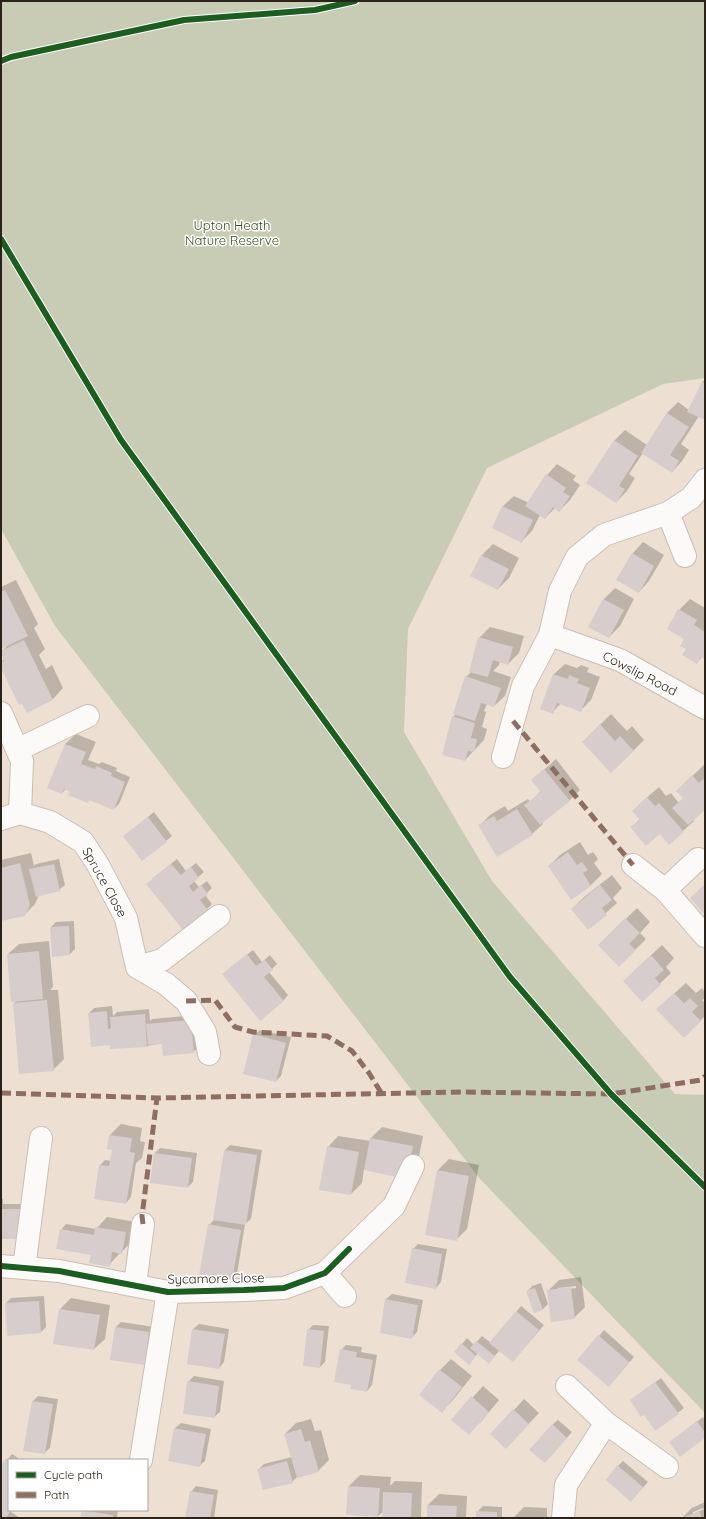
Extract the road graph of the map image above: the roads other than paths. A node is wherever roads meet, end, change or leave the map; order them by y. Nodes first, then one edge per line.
1 (705, 480) edge
2 (668, 513) junction
3 (685, 556) dead end
4 (550, 635) junction
5 (705, 708) edge
6 (1, 713) edge
7 (88, 716) dead end
8 (18, 750) junction
9 (503, 757) dead end
10 (11, 816) edge
11 (698, 859) dead end
12 (633, 865) dead end
13 (665, 890) junction
14 (219, 916) dead end
15 (705, 936) edge
16 (137, 967) junction
17 (209, 1054) dead end
18 (41, 1138) dead end
19 (413, 1166) dead end
20 (143, 1224) dead end
21 (1, 1266) edge
22 (24, 1268) junction
23 (325, 1273) junction
24 (135, 1285) junction
25 (168, 1292) junction
26 (345, 1296) dead end
27 (567, 1386) dead end
28 (606, 1423) junction
29 (141, 1459) edge
30 (667, 1467) dead end
31 (563, 1518) edge

1 - 2 street
2 - 3 street
2 - 4 street
4 - 5 street, Cowslip Road
4 - 9 street
6 - 8 street, Spruce Close
7 - 8 street
8 - 10 street, Spruce Close
10 - 16 street, Spruce Close
11 - 13 street
12 - 13 street
13 - 15 street
14 - 16 street
16 - 17 street
18 - 22 street
19 - 23 street, Sycamore Close
20 - 24 street
21 - 22 street, Sycamore Close
22 - 24 street, Sycamore Close
23 - 25 street, Sycamore Close
23 - 26 street
24 - 25 street, Sycamore Close
25 - 29 street, Sycamore Close
27 - 28 street
28 - 30 street
28 - 31 street

